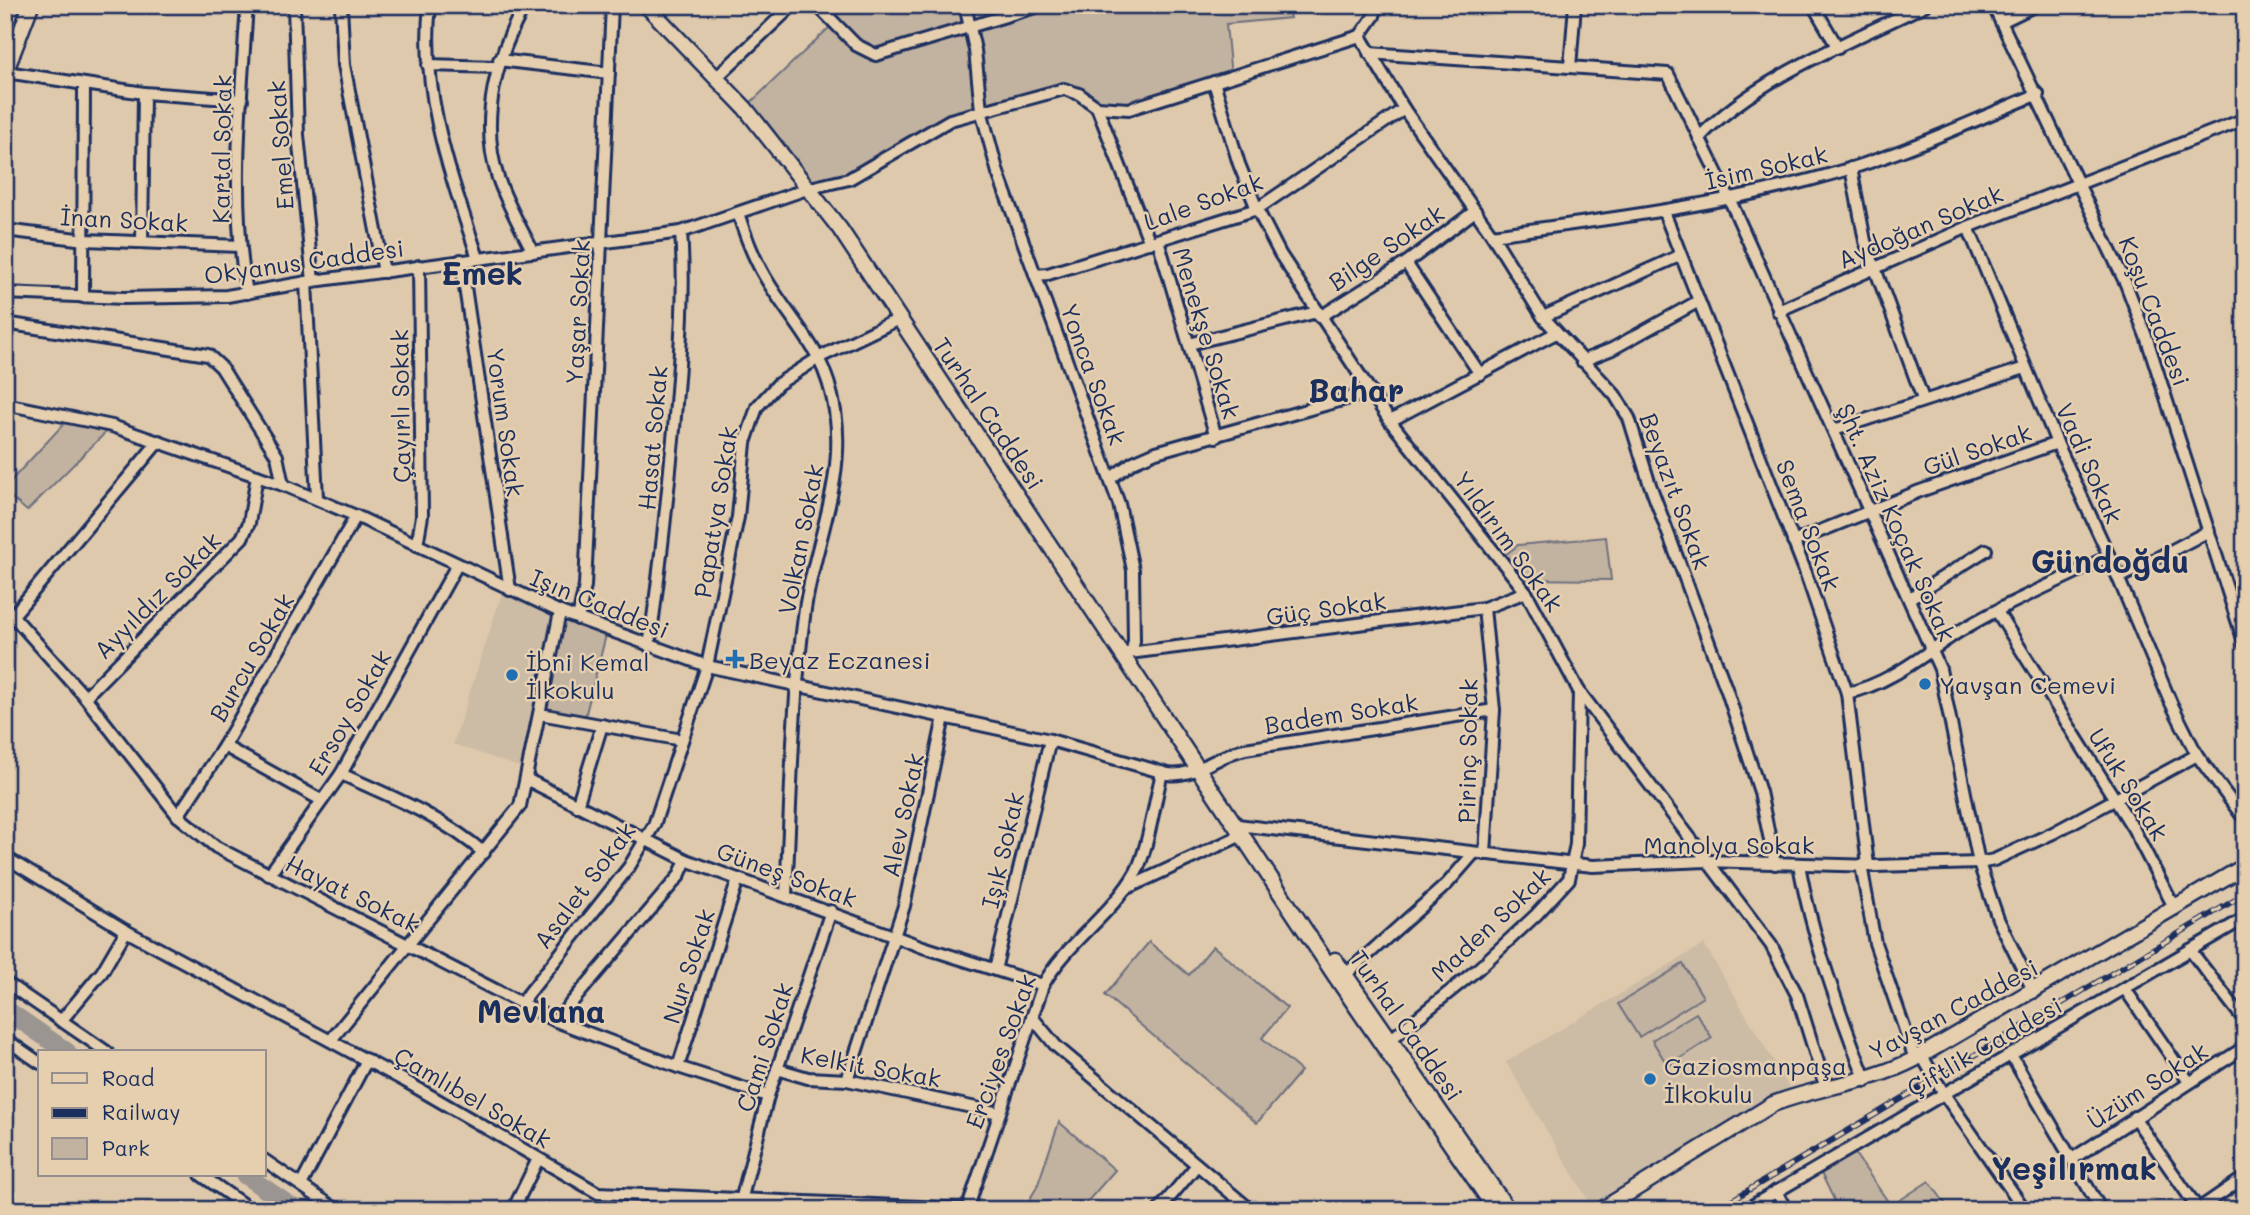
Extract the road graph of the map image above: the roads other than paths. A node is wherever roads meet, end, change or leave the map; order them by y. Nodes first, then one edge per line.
1 (31, 5) edge
2 (247, 5) edge
3 (293, 5) edge
4 (341, 5) edge
5 (430, 5) edge
6 (525, 5) edge
7 (612, 5) edge
8 (646, 5) edge
9 (793, 5) edge
10 (817, 5) edge
11 (965, 5) edge
12 (1042, 5) edge
13 (1377, 5) edge
14 (1575, 5) edge
15 (1813, 5) edge
16 (1925, 5) edge
17 (1993, 5) edge
18 (2036, 5) edge
19 (2001, 22) junction
20 (970, 27) junction
21 (1360, 36) junction
22 (1838, 48) junction
23 (1369, 53) junction
24 (498, 64) junction
25 (428, 65) junction
26 (1570, 67) junction
27 (5, 73) edge
28 (609, 73) junction
29 (717, 77) junction
30 (1214, 82) junction
31 (84, 86) junction
32 (144, 93) junction
33 (2038, 94) junction
34 (242, 100) junction
35 (1097, 107) junction
36 (1404, 109) junction
37 (981, 110) junction
38 (2245, 119) edge
39 (1699, 138) junction
40 (1851, 168) junction
41 (2079, 181) junction
42 (810, 188) junction
43 (1728, 198) junction
44 (1257, 209) junction
45 (1475, 211) junction
46 (1664, 212) junction
47 (738, 213) junction
48 (1968, 227) junction
49 (5, 230) edge
50 (681, 232) junction
51 (1492, 235) junction
52 (85, 240) junction
53 (1154, 241) junction
54 (142, 242) junction
55 (602, 244) junction
56 (240, 246) junction
57 (533, 252) junction
58 (1679, 256) junction
59 (478, 258) junction
60 (461, 260) junction
61 (1406, 263) junction
62 (419, 266) junction
63 (1874, 267) junction
64 (384, 272) junction
65 (1035, 275) junction
66 (309, 281) junction
67 (5, 293) edge
68 (247, 293) junction
69 (83, 297) junction
70 (1697, 302) junction
71 (1778, 312) junction
72 (1319, 314) junction
73 (1543, 317) junction
74 (899, 319) junction
75 (5, 323) edge
76 (1556, 333) junction
77 (1189, 344) junction
78 (820, 356) junction
79 (1582, 361) junction
80 (2025, 368) junction
81 (1480, 374) junction
82 (1371, 392) junction
83 (1923, 398) junction
84 (5, 404) edge
85 (1390, 421) junction
86 (1834, 430) junction
87 (1216, 437) junction
88 (159, 441) junction
89 (2057, 443) junction
90 (257, 476) junction
91 (1111, 478) junction
92 (283, 485) junction
93 (317, 498) junction
94 (1871, 511) junction
95 (356, 516) junction
96 (2209, 531) junction
97 (1793, 542) junction
98 (417, 545) junction
99 (1986, 550) dead end
100 (2109, 556) junction
101 (457, 565) junction
102 (2119, 578) junction
103 (510, 590) junction
104 (1526, 592) junction
105 (1910, 598) junction
106 (5, 607) edge
107 (1484, 608) junction
108 (560, 612) junction
109 (1998, 612) junction
110 (14, 616) junction
111 (578, 619) junction
112 (5, 625) edge
113 (2245, 645) edge
114 (649, 646) junction
115 (1933, 652) junction
116 (1127, 655) junction
117 (707, 666) junction
118 (798, 688) junction
119 (1579, 691) junction
120 (1847, 693) junction
121 (85, 697) junction
122 (1494, 710) junction
123 (540, 714) junction
124 (944, 717) junction
125 (602, 725) junction
126 (682, 740) junction
127 (1050, 740) junction
128 (223, 746) junction
129 (2197, 755) junction
130 (1199, 768) junction
131 (1162, 773) junction
132 (341, 774) junction
133 (526, 779) junction
134 (321, 800) junction
135 (2114, 800) junction
136 (577, 806) junction
137 (178, 816) junction
138 (2245, 820) edge
139 (1240, 830) junction
140 (646, 842) junction
141 (484, 853) junction
142 (1479, 853) junction
143 (5, 857) edge
144 (685, 860) junction
145 (1706, 861) junction
146 (1979, 863) junction
147 (1574, 864) junction
148 (1775, 864) junction
149 (1799, 864) junction
150 (1864, 865) junction
151 (2245, 866) edge
152 (1266, 868) junction
153 (269, 875) junction
154 (738, 879) junction
155 (1125, 890) junction
156 (786, 895) junction
157 (2175, 909) junction
158 (831, 911) junction
159 (2245, 918) edge
160 (126, 931) junction
161 (895, 937) junction
162 (410, 943) junction
163 (2190, 950) junction
164 (995, 970) junction
165 (1346, 974) junction
166 (5, 982) edge
167 (1043, 985) junction
168 (2125, 989) junction
169 (2035, 992) junction
170 (522, 1002) junction
171 (1032, 1017) junction
172 (61, 1021) junction
173 (556, 1021) junction
174 (2245, 1021) edge
175 (5, 1039) edge
176 (1390, 1040) junction
177 (331, 1041) junction
178 (2245, 1047) edge
179 (104, 1050) edge
180 (2011, 1055) junction
181 (1919, 1058) junction
182 (367, 1060) junction
183 (38, 1062) edge
184 (678, 1067) junction
185 (777, 1069) junction
186 (847, 1080) junction
187 (1866, 1081) junction
188 (2189, 1082) junction
189 (1826, 1088) junction
190 (1944, 1094) junction
191 (768, 1096) junction
192 (999, 1112) junction
193 (2134, 1117) junction
194 (538, 1159) junction
195 (2072, 1160) junction
196 (266, 1161) edge
197 (1198, 1165) junction
198 (202, 1176) edge
199 (2245, 1177) edge
200 (302, 1185) junction
201 (1776, 1191) junction
202 (720, 1197) junction
203 (742, 1197) junction
204 (967, 1209) edge
205 (2198, 1209) edge
206 (251, 1210) edge
207 (337, 1210) edge
208 (513, 1210) edge
209 (719, 1210) edge
210 (1159, 1210) edge
211 (1251, 1210) edge
212 (1496, 1210) edge
213 (1508, 1210) edge
214 (1601, 1210) edge
215 (1745, 1210) edge
216 (1786, 1210) edge
217 (2025, 1210) edge
218 (2101, 1210) edge

1 - 27 street
2 - 34 street, Kartal Sokak
3 - 66 street, Emel Sokak
4 - 64 street
5 - 25 street
6 - 24 street
7 - 28 street, Yaşar Sokak
8 - 29 street, Turhal Caddesi
9 - 29 street
10 - 20 street
11 - 20 street, Yonca Sokak
12 - 20 street
13 - 21 street
14 - 26 street
15 - 22 street
16 - 22 street
17 - 19 street, Koşu Caddesi
18 - 19 street
19 - 33 street, Koşu Caddesi
20 - 37 street, Yonca Sokak
21 - 23 street, Beyazıt Sokak
21 - 30 street
22 - 39 street
23 - 26 street
23 - 36 street, Beyazıt Sokak
24 - 25 street
24 - 28 street
24 - 57 street
25 - 59 street
26 - 39 street, Şht. Aziz Koçak Sokak
27 - 31 street
28 - 55 street, Yaşar Sokak
29 - 42 street, Turhal Caddesi
30 - 35 street
30 - 44 street, Yıldırım Sokak
31 - 32 street
31 - 52 street
32 - 34 street
32 - 54 street
33 - 40 street, İsim Sokak
33 - 41 street, Koşu Caddesi
34 - 56 street, Kartal Sokak
35 - 37 street
35 - 53 street, Menekşe Sokak
36 - 44 street, Lale Sokak
36 - 45 street, Beyazıt Sokak
37 - 42 street
37 - 65 street, Yonca Sokak
38 - 41 street, Aydoğan Sokak
39 - 43 street, Şht. Aziz Koçak Sokak
40 - 43 street, İsim Sokak
40 - 63 street
41 - 48 street, Aydoğan Sokak
41 - 96 street, Koşu Caddesi
42 - 47 street, Okyanus Caddesi
42 - 74 street, Turhal Caddesi
43 - 46 street, İsim Sokak
43 - 71 street, Şht. Aziz Koçak Sokak
44 - 53 street, Lale Sokak
44 - 72 street, Yıldırım Sokak
45 - 51 street, Beyazıt Sokak
45 - 61 street, Bilge Sokak
46 - 51 street, İsim Sokak
46 - 58 street, Sema Sokak
47 - 50 street, Okyanus Caddesi
47 - 78 street, Volkan Sokak
48 - 63 street, Aydoğan Sokak
48 - 80 street, Vadi Sokak
49 - 52 street, İnan Sokak
50 - 55 street, Okyanus Caddesi
50 - 114 street, Hasat Sokak
51 - 73 street, Beyazıt Sokak
52 - 54 street, İnan Sokak
52 - 69 street
53 - 65 street, Lale Sokak
53 - 77 street, Menekşe Sokak
54 - 56 street, İnan Sokak
55 - 57 street, Okyanus Caddesi
55 - 111 street, Yaşar Sokak
56 - 68 street, Kartal Sokak
57 - 59 street, Okyanus Caddesi
58 - 70 street, Sema Sokak
58 - 73 street
59 - 60 street, Okyanus Caddesi
60 - 62 street, Okyanus Caddesi
60 - 103 street, Yorum Sokak
61 - 72 street, Bilge Sokak
61 - 81 street
62 - 64 street, Okyanus Caddesi
62 - 98 street, Çayırlı Sokak
63 - 71 street, Aydoğan Sokak
63 - 83 street
64 - 66 street, Okyanus Caddesi
65 - 91 street, Yonca Sokak
66 - 68 street, Okyanus Caddesi
66 - 93 street, Emel Sokak
67 - 69 street, Okyanus Caddesi
68 - 69 street, Okyanus Caddesi
70 - 79 street
70 - 97 street, Sema Sokak
71 - 86 street, Şht. Aziz Koçak Sokak
72 - 77 street, Bilge Sokak
72 - 82 street, Yıldırım Sokak
73 - 76 street, Beyazıt Sokak
74 - 78 street, Papatya Sokak
74 - 116 street, Turhal Caddesi
75 - 92 street
76 - 79 street, Beyazıt Sokak
76 - 81 street
77 - 87 street, Menekşe Sokak
78 - 117 street, Papatya Sokak
78 - 118 street, Volkan Sokak
79 - 148 street, Beyazıt Sokak
80 - 83 street
80 - 89 street, Vadi Sokak
81 - 85 street
82 - 85 street, Yıldırım Sokak
82 - 87 street
83 - 86 street
84 - 88 street, Işın Caddesi
85 - 104 street, Yıldırım Sokak
86 - 94 street, Şht. Aziz Koçak Sokak
87 - 91 street
88 - 90 street, Işın Caddesi
88 - 110 street
89 - 94 street, Gül Sokak
89 - 100 street, Vadi Sokak
90 - 92 street, Işın Caddesi
90 - 121 street, Ayyıldız Sokak
91 - 116 street, Yonca Sokak
92 - 93 street, Işın Caddesi
93 - 95 street, Işın Caddesi
94 - 97 street, Gül Sokak
94 - 105 street, Şht. Aziz Koçak Sokak
95 - 98 street, Işın Caddesi
95 - 128 street, Burcu Sokak
96 - 102 street
96 - 113 street, Koşu Caddesi
97 - 120 street, Sema Sokak
98 - 101 street, Işın Caddesi
99 - 105 street
100 - 102 street, Vadi Sokak
100 - 109 street
101 - 103 street, Işın Caddesi
101 - 132 street, Ersoy Sokak
102 - 129 street, Vadi Sokak
103 - 108 street, Işın Caddesi
104 - 107 street, Güç Sokak
104 - 119 street, Yıldırım Sokak
105 - 115 street, Şht. Aziz Koçak Sokak
106 - 110 street, Hayat Sokak
107 - 116 street, Güç Sokak
107 - 122 street, Pirinç Sokak
108 - 111 street, Işın Caddesi
108 - 123 street
109 - 115 street
109 - 135 street, Ufuk Sokak
110 - 112 street
110 - 121 street, Hayat Sokak
111 - 114 street, Işın Caddesi
114 - 117 street, Işın Caddesi
115 - 120 street
115 - 146 street, Şht. Aziz Koçak Sokak
116 - 130 street, Turhal Caddesi
117 - 118 street, Işın Caddesi
117 - 126 street, Asalet Sokak
118 - 124 street, Işın Caddesi
118 - 156 street, Volkan Sokak
119 - 145 street, Yıldırım Sokak
119 - 147 street, Maden Sokak
120 - 150 street, Sema Sokak
121 - 137 street, Hayat Sokak
122 - 130 street, Badem Sokak
122 - 142 street, Pirinç Sokak
123 - 125 street
123 - 133 street
124 - 127 street, Işın Caddesi
124 - 161 street, Alev Sokak
125 - 126 street
125 - 136 street
126 - 140 street, Asalet Sokak
127 - 131 street, Işın Caddesi
127 - 164 street, Işık Sokak
128 - 134 street
128 - 137 street, Burcu Sokak
129 - 135 street, Manolya Sokak
129 - 138 street, Vadi Sokak
130 - 131 street, Işın Caddesi
130 - 139 street, Turhal Caddesi
131 - 155 street, Erciyes Sokak
132 - 134 street, Ersoy Sokak
132 - 141 street
133 - 136 street, Güneş Sokak
133 - 141 street
134 - 153 street, Ersoy Sokak
135 - 146 street, Manolya Sokak
135 - 157 street, Ufuk Sokak
136 - 140 street, Güneş Sokak
137 - 153 street, Hayat Sokak
139 - 142 street, Manolya Sokak
139 - 152 street, Turhal Caddesi
139 - 155 street, Erciyes Sokak
140 - 144 street, Güneş Sokak
140 - 170 street, Asalet Sokak
141 - 162 street
142 - 147 street, Manolya Sokak
142 - 165 street, Pirinç Sokak
143 - 160 street, Çamlıbel Sokak
144 - 154 street, Güneş Sokak
144 - 173 street
145 - 147 street, Manolya Sokak
145 - 148 street, Manolya Sokak
145 - 189 street, Yıldırım Sokak
146 - 150 street, Manolya Sokak
146 - 169 street, Şht. Aziz Koçak Sokak
147 - 176 street, Maden Sokak
148 - 149 street, Manolya Sokak
149 - 150 street, Manolya Sokak
149 - 187 street
150 - 181 street, Sema Sokak
151 - 157 street, Yavşan Caddesi
152 - 165 street, Turhal Caddesi
152 - 212 street, Turhal Caddesi
153 - 162 street, Hayat Sokak
154 - 156 street, Güneş Sokak
154 - 184 street, Nur Sokak
155 - 167 street, Erciyes Sokak
156 - 158 street, Güneş Sokak
157 - 169 street, Yavşan Caddesi
158 - 161 street, Güneş Sokak
158 - 185 street, Cami Sokak
159 - 163 street, Çiftlik Caddesi
160 - 172 street
160 - 177 street, Çamlıbel Sokak
161 - 164 street, Güneş Sokak
161 - 186 street, Alev Sokak
162 - 170 street, Hayat Sokak
162 - 177 street
163 - 168 street, Çiftlik Caddesi
163 - 174 street
164 - 167 street, Güneş Sokak
165 - 176 street, Turhal Caddesi
166 - 172 street
167 - 171 street, Erciyes Sokak
168 - 180 street, Çiftlik Caddesi
168 - 188 street
169 - 181 street, Yavşan Caddesi
170 - 173 street, Hayat Sokak
171 - 192 street, Erciyes Sokak
171 - 197 street
172 - 179 street
173 - 184 street, Hayat Sokak
175 - 183 street
176 - 213 street, Turhal Caddesi
177 - 182 street, Çamlıbel Sokak
178 - 188 street, Üzüm Sokak
180 - 190 street, Çiftlik Caddesi
180 - 195 street
181 - 187 street, Yavşan Caddesi
181 - 190 street, Sema Sokak
182 - 194 street, Çamlıbel Sokak
182 - 200 street
184 - 191 street, Hayat Sokak
185 - 186 street, Kelkit Sokak
185 - 191 street, Cami Sokak
186 - 192 street, Kelkit Sokak
187 - 189 street, Yavşan Caddesi
188 - 193 street, Üzüm Sokak
189 - 214 street, Yavşan Caddesi
190 - 201 street, Çiftlik Caddesi
190 - 217 street, Sema Sokak
191 - 203 street, Cami Sokak
192 - 204 street, Erciyes Sokak
193 - 195 street, Üzüm Sokak
193 - 205 street
194 - 202 street, Çamlıbel Sokak
194 - 208 street
195 - 218 street
196 - 200 street
197 - 210 street
197 - 211 street
198 - 206 street
199 - 205 street
200 - 207 street
201 - 215 street, Çiftlik Caddesi
201 - 216 street
202 - 203 street, Çamlıbel Sokak
202 - 209 street
203 - 204 street, Çamlıbel Sokak

